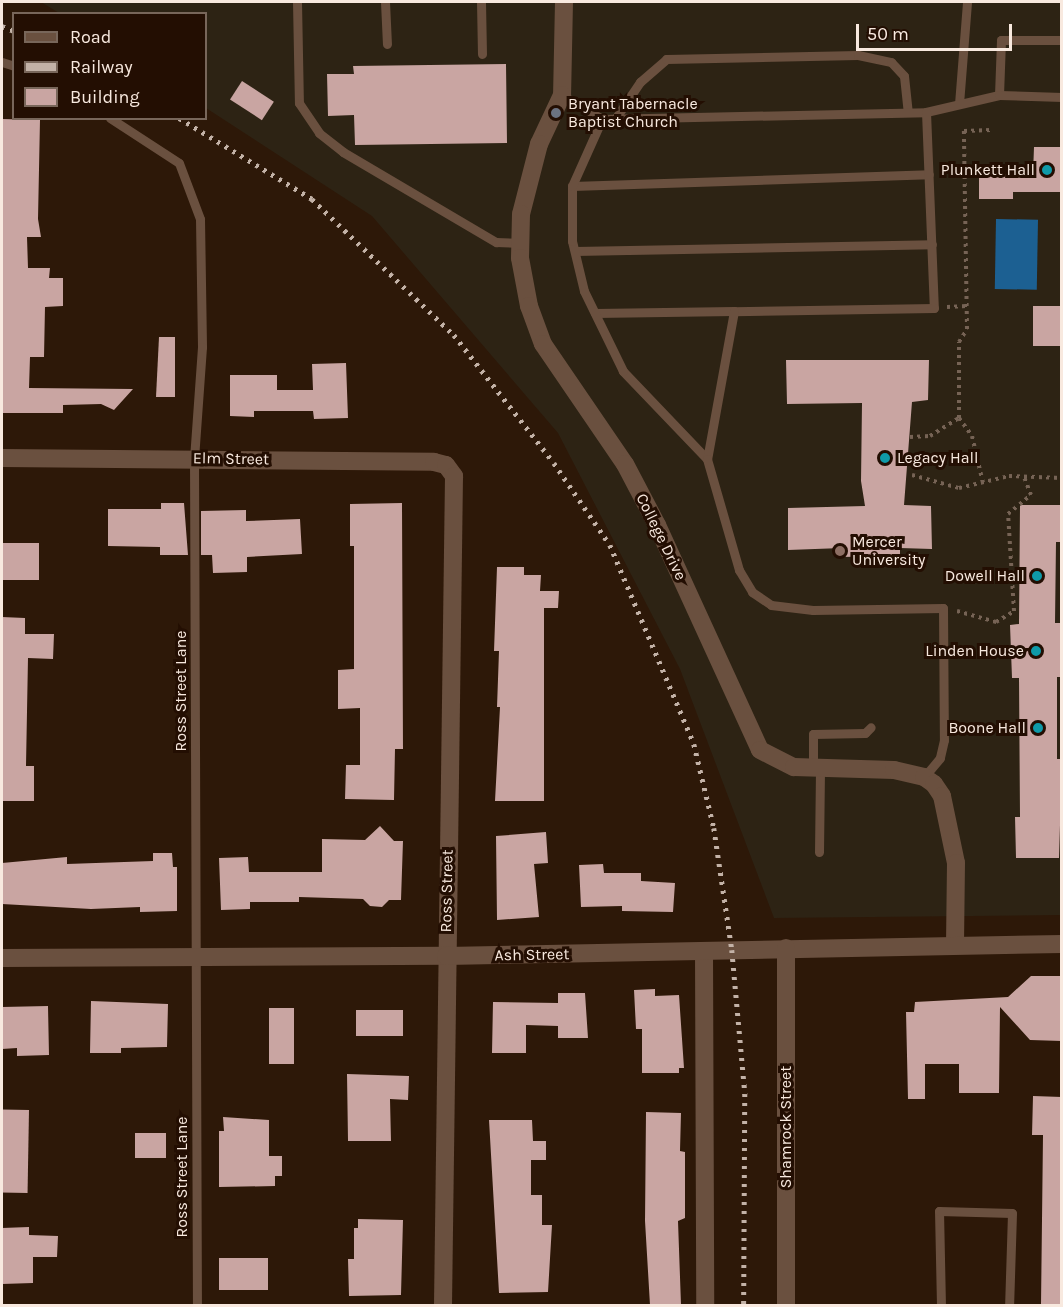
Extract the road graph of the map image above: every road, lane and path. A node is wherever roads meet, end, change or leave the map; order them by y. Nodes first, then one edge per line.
1 (297, 2) edge
2 (385, 2) edge
3 (481, 2) edge
4 (564, 2) edge
5 (967, 2) edge
6 (1062, 40) edge
7 (387, 44) dead end
8 (482, 54) dead end
9 (562, 94) junction
10 (999, 95) junction
11 (1062, 97) edge
12 (959, 104) junction
13 (909, 112) junction
14 (926, 112) junction
15 (602, 119) junction
16 (615, 119) junction
17 (113, 120) edge
18 (991, 130) dead end
19 (929, 174) junction
20 (572, 186) junction
21 (520, 243) junction
22 (932, 244) junction
23 (575, 251) junction
24 (734, 311) junction
25 (595, 313) junction
26 (959, 418) junction
27 (910, 437) dead end
28 (2, 458) edge
29 (194, 459) junction
30 (708, 459) junction
31 (912, 475) dead end
32 (454, 476) joint
33 (1024, 477) junction
34 (1062, 478) edge
35 (983, 483) junction
36 (943, 608) junction
37 (871, 727) dead end
38 (816, 769) junction
39 (924, 777) junction
40 (819, 852) dead end
41 (955, 944) junction
42 (1062, 944) edge
43 (786, 948) junction
44 (704, 951) junction
45 (198, 956) junction
46 (446, 957) junction
47 (2, 958) edge
48 (196, 1305) edge
49 (443, 1305) edge
50 (705, 1305) edge
51 (786, 1305) edge
52 (941, 1305) edge
53 (1009, 1305) edge

1 - 21 lane
2 - 7 lane
3 - 8 lane
4 - 9 street, College Drive
5 - 12 lane
6 - 10 lane
9 - 15 lane
9 - 21 street, College Drive
10 - 11 lane
10 - 12 lane
12 - 14 lane
13 - 14 lane
13 - 16 lane
13 - 16 lane
14 - 19 lane
15 - 16 lane
15 - 20 lane
17 - 29 lane, Ross Street Lane
18 - 26 path
19 - 20 lane
19 - 22 lane
20 - 23 lane
21 - 38 street, College Drive
22 - 23 lane
22 - 24 lane
23 - 25 lane
24 - 25 lane
24 - 30 lane
25 - 30 lane
26 - 27 path
26 - 35 path
28 - 29 street, Elm Street
29 - 32 street, Elm Street
29 - 45 lane, Ross Street Lane
30 - 36 lane
31 - 35 path
32 - 46 street, Ross Street
33 - 34 path
33 - 35 path
33 - 36 path
36 - 39 lane
37 - 38 lane
38 - 39 street, College Drive
38 - 40 lane
39 - 41 street
41 - 42 street, Ash Street
41 - 43 street, Ash Street
43 - 44 street, Ash Street
43 - 51 street, Shamrock Street
44 - 46 street, Ash Street
44 - 50 street
45 - 46 street, Ash Street
45 - 47 street, Ash Street
45 - 48 lane, Ross Street Lane
46 - 49 street, Ross Street
52 - 53 lane

